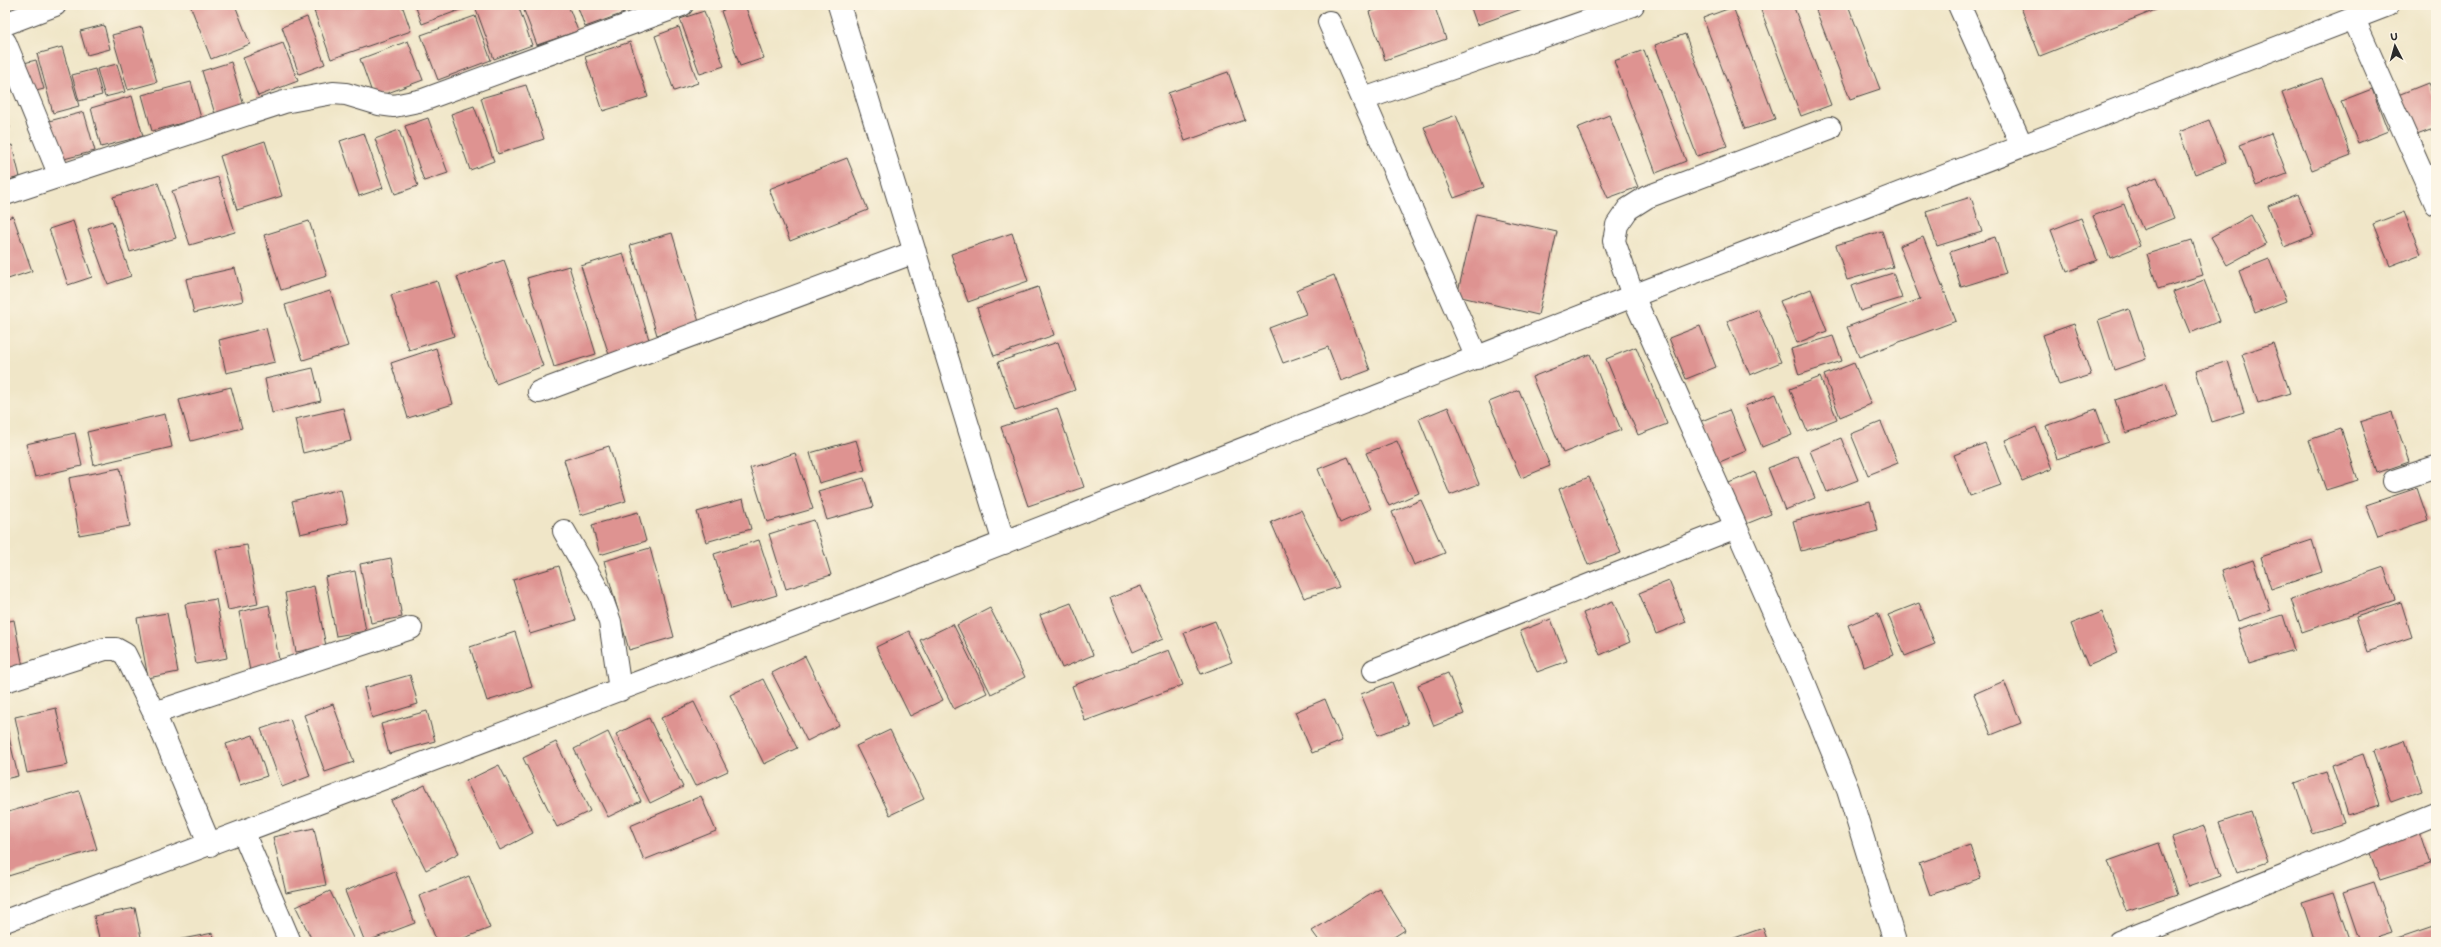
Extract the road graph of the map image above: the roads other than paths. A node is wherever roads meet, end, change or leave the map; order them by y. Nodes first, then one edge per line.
1 (55, 5) edge
2 (682, 5) edge
3 (839, 5) edge
4 (1633, 5) edge
5 (1959, 5) edge
6 (2388, 5) edge
7 (2354, 18) junction
8 (1329, 22) dead end
9 (5, 24) edge
10 (5, 42) edge
11 (1364, 99) junction
12 (1830, 128) dead end
13 (2022, 146) junction
14 (60, 176) junction
15 (5, 194) edge
16 (2436, 204) edge
17 (915, 252) junction
18 (1633, 296) junction
19 (1477, 358) junction
20 (539, 392) dead end
21 (2436, 466) edge
22 (2394, 481) dead end
23 (1736, 527) junction
24 (564, 531) dead end
25 (1004, 543) junction
26 (411, 628) dead end
27 (1374, 670) dead end
28 (5, 681) edge
29 (620, 690) junction
30 (154, 713) junction
31 (2436, 814) edge
32 (243, 832) junction
33 (210, 845) junction
34 (5, 921) edge
35 (290, 942) edge
36 (1896, 942) edge
37 (2119, 942) edge

1 - 9 street
2 - 14 street
3 - 17 street
4 - 11 street
5 - 13 street
6 - 7 street
7 - 13 street
7 - 16 street
8 - 11 street
10 - 14 street
11 - 19 street
12 - 18 street
13 - 18 street
14 - 15 street
17 - 20 street
17 - 25 street
18 - 19 street
18 - 23 street
19 - 25 street
21 - 22 street
23 - 27 street
23 - 36 street
24 - 29 street
25 - 29 street
26 - 30 street
28 - 30 street
29 - 32 street
30 - 33 street
31 - 37 street
32 - 33 street
32 - 35 street
33 - 34 street

